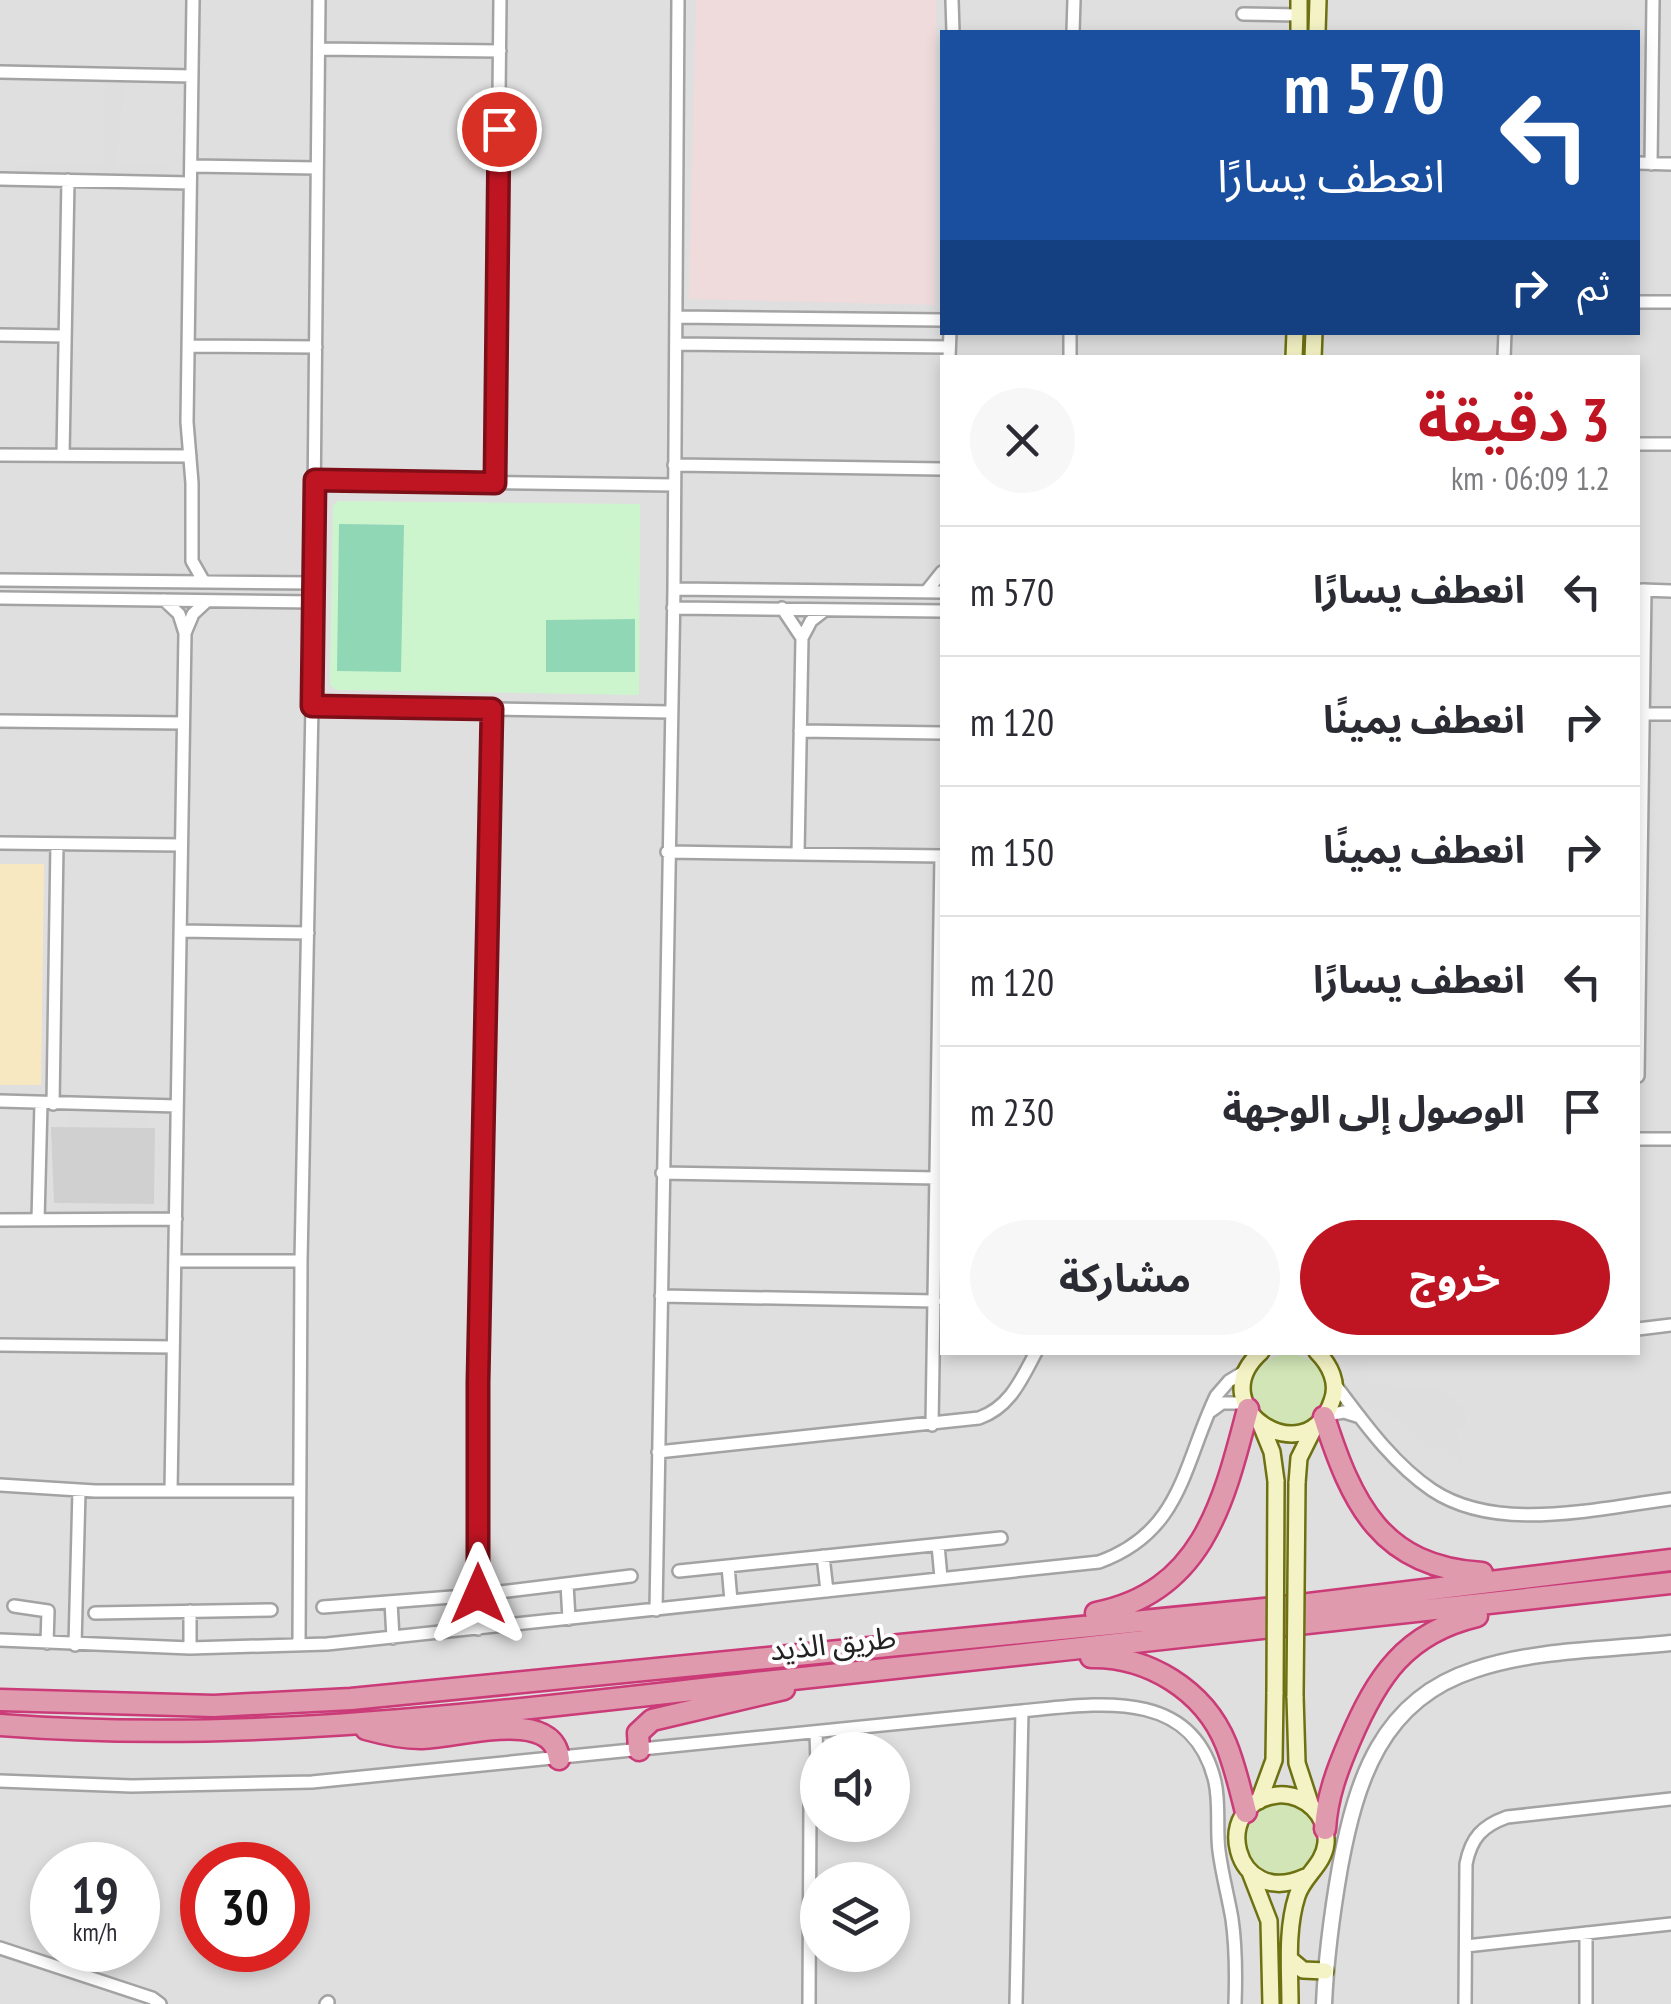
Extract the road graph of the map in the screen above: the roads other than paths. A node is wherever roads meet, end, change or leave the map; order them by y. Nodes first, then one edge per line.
1 (193, 0) edge
2 (319, 0) edge
3 (500, 0) edge
4 (678, 0) edge
5 (952, 0) edge
6 (1074, 0) edge
7 (1318, 0) edge
8 (1653, 0) edge
9 (1299, 8) edge
10 (1243, 14) dead end
11 (952, 30) edge
12 (1074, 30) edge
13 (1318, 30) edge
14 (318, 49) junction
15 (500, 51) junction
16 (0, 72) edge
17 (192, 76) junction
18 (1644, 163) edge
19 (1671, 164) edge
20 (191, 166) junction
21 (317, 168) junction
22 (0, 179) edge
23 (68, 180) junction
24 (190, 183) junction
25 (1640, 302) edge
26 (1671, 302) edge
27 (676, 317) junction
28 (739, 318) junction
29 (881, 319) junction
30 (940, 320) edge
31 (0, 335) edge
32 (65, 336) junction
33 (676, 344) junction
34 (739, 344) junction
35 (189, 346) junction
36 (316, 347) junction
37 (880, 347) junction
38 (949, 352) edge
39 (1640, 444) edge
40 (1671, 444) edge
41 (0, 455) edge
42 (63, 455) junction
43 (190, 456) junction
44 (674, 465) junction
45 (940, 469) edge
46 (315, 480) junction
47 (495, 483) junction
48 (674, 485) junction
49 (192, 561) junction
50 (940, 574) edge
51 (0, 580) edge
52 (179, 582) junction
53 (204, 582) junction
54 (314, 583) junction
55 (674, 589) junction
56 (1641, 590) edge
57 (1671, 591) edge
58 (926, 592) junction
59 (940, 592) edge
60 (0, 598) edge
61 (164, 600) junction
62 (207, 600) junction
63 (314, 602) junction
64 (673, 608) junction
65 (782, 608) junction
66 (826, 610) junction
67 (940, 611) edge
68 (185, 633) junction
69 (802, 638) junction
70 (312, 706) junction
71 (492, 709) junction
72 (670, 712) junction
73 (1643, 714) junction
74 (1671, 714) edge
75 (0, 721) edge
76 (183, 722) junction
77 (800, 731) junction
78 (940, 733) edge
79 (1640, 827) edge
80 (0, 844) edge
81 (57, 844) junction
82 (181, 845) junction
83 (668, 852) junction
84 (798, 854) junction
85 (940, 856) edge
86 (180, 931) junction
87 (308, 932) junction
88 (0, 1101) edge
89 (47, 1104) junction
90 (177, 1106) junction
91 (940, 1112) edge
92 (1640, 1139) edge
93 (1671, 1139) edge
94 (662, 1174) junction
95 (937, 1178) junction
96 (176, 1219) junction
97 (0, 1220) edge
98 (38, 1220) junction
99 (175, 1261) junction
100 (300, 1261) junction
101 (661, 1296) junction
102 (935, 1302) junction
103 (1671, 1325) edge
104 (1640, 1329) edge
105 (0, 1345) edge
106 (172, 1347) junction
107 (1034, 1355) edge
108 (1259, 1355) edge
109 (1319, 1355) edge
110 (1247, 1370) junction
111 (1334, 1383) junction
112 (1251, 1412) junction
113 (1209, 1415) junction
114 (1360, 1418) junction
115 (1322, 1419) junction
116 (932, 1424) junction
117 (658, 1452) junction
118 (0, 1485) edge
119 (79, 1491) junction
120 (298, 1491) junction
121 (171, 1492) junction
122 (1671, 1499) edge
123 (1001, 1538) dead end
124 (938, 1544) junction
125 (823, 1556) junction
126 (1671, 1560) edge
127 (728, 1566) junction
128 (680, 1571) dead end
129 (1554, 1573) junction
130 (631, 1576) dead end
131 (941, 1578) junction
132 (1671, 1583) edge
133 (567, 1584) junction
134 (500, 1592) dead end
135 (827, 1592) junction
136 (1591, 1592) junction
137 (452, 1598) dead end
138 (731, 1601) junction
139 (391, 1602) junction
140 (14, 1606) dead end
141 (323, 1607) dead end
142 (271, 1610) dead end
143 (656, 1610) junction
144 (190, 1612) junction
145 (96, 1613) dead end
146 (570, 1619) junction
147 (478, 1629) junction
148 (393, 1638) junction
149 (0, 1640) edge
150 (47, 1643) junction
151 (1671, 1643) edge
152 (75, 1644) junction
153 (298, 1645) junction
154 (190, 1648) junction
155 (838, 1649) junction
156 (840, 1674) junction
157 (808, 1677) junction
158 (0, 1700) edge
159 (1022, 1710) junction
160 (0, 1725) edge
161 (354, 1726) junction
162 (816, 1732) edge
163 (800, 1734) edge
164 (639, 1750) junction
165 (559, 1759) junction
166 (0, 1781) edge
167 (1671, 1799) edge
168 (1252, 1806) junction
169 (1312, 1806) junction
170 (1325, 1829) junction
171 (810, 1842) edge
172 (1250, 1872) junction
173 (1305, 1877) junction
174 (1671, 1924) edge
175 (1586, 1933) junction
176 (1466, 1946) junction
177 (0, 1948) edge
178 (1291, 1960) junction
179 (1325, 1971) junction
180 (160, 2004) edge
181 (808, 2004) edge
182 (1016, 2004) edge
183 (1236, 2004) edge
184 (1271, 2004) edge
185 (1290, 2004) edge
186 (1324, 2004) edge
187 (1464, 2004) edge
188 (1586, 2004) edge

1 - 17 street
2 - 14 street
3 - 15 street
4 - 27 street
5 - 11 street
6 - 12 street
7 - 13 main road
8 - 18 street
9 - 10 street
14 - 15 street
14 - 21 street
15 - 47 street
16 - 17 street
17 - 20 street
18 - 19 street
20 - 21 street
20 - 24 street
21 - 36 street
22 - 23 street
23 - 24 street
23 - 32 street
24 - 35 street
25 - 26 street
27 - 28 street
27 - 33 street
28 - 29 street
28 - 34 street
29 - 30 street
29 - 37 street
31 - 32 street
32 - 42 street
33 - 34 street
33 - 44 street
34 - 37 street
35 - 36 street
35 - 43 street
36 - 46 street
37 - 38 street
39 - 40 street
41 - 42 street
42 - 43 street
43 - 49 street
44 - 45 street
44 - 48 street
46 - 47 street
46 - 54 street
47 - 48 street
48 - 55 street
49 - 52 street
49 - 53 street
50 - 58 street
51 - 52 street
52 - 53 street
53 - 54 street
54 - 63 street
55 - 58 street
55 - 64 street
56 - 57 street
56 - 73 street
58 - 59 street
60 - 61 street
61 - 62 street
61 - 68 street
62 - 63 street
62 - 68 street
63 - 70 street
64 - 65 street
64 - 72 street
65 - 66 street
65 - 69 street
66 - 67 street
66 - 69 street
68 - 76 street
69 - 77 street
70 - 71 street
70 - 87 street
71 - 72 street
71 - 147 street
72 - 83 street
73 - 74 street
73 - 79 street
75 - 76 street
76 - 82 street
77 - 78 street
77 - 84 street
80 - 81 street
81 - 82 street
81 - 89 street
82 - 86 street
83 - 84 street
83 - 94 street
84 - 85 street
86 - 87 street
86 - 90 street
87 - 100 street
88 - 89 street
89 - 90 street
89 - 98 street
90 - 96 street
91 - 95 street
92 - 93 street
94 - 95 street
94 - 101 street
95 - 102 street
96 - 98 street
96 - 99 street
97 - 98 street
99 - 100 street
99 - 106 street
100 - 120 street
101 - 102 street
101 - 117 street
102 - 116 street
103 - 104 street
105 - 106 street
106 - 121 street
107 - 116 street
108 - 110 main road
109 - 111 main road
110 - 112 main road
110 - 113 street
111 - 114 street
111 - 115 main road
112 - 113 street
112 - 115 main road
112 - 155 highway
112 - 168 main road, bridge
113 - 131 street
114 - 115 street
114 - 122 street
115 - 129 highway
115 - 169 main road, bridge
116 - 117 street
117 - 143 street
118 - 119 street
119 - 121 street
119 - 152 street
120 - 121 street
120 - 153 street
123 - 124 street
124 - 125 street
124 - 131 street
125 - 127 street
125 - 135 street
126 - 129 highway, طريق الذيد
127 - 128 street
127 - 138 street
129 - 155 highway, طريق الذيد
130 - 133 street
131 - 135 street
132 - 136 highway, طريق الذيد
133 - 134 street
133 - 146 street
135 - 138 street
136 - 156 highway, طريق الذيد
136 - 170 highway
137 - 139 street
138 - 143 street
139 - 141 street
139 - 148 street
140 - 150 street
142 - 144 street
143 - 146 street
144 - 145 street
144 - 154 street
146 - 147 street
147 - 148 street
148 - 153 street
149 - 150 street
150 - 152 street
151 - 179 street
152 - 154 street
153 - 154 street
155 - 158 highway, طريق الذيد
156 - 157 highway, طريق الذيد
156 - 168 highway
157 - 161 highway, طريق الذيد
157 - 164 highway
159 - 162 street
159 - 182 street
159 - 183 street
160 - 161 highway, طريق الذيد
161 - 165 highway
163 - 164 street
164 - 165 street
165 - 166 street
167 - 176 street
168 - 169 main road
168 - 172 main road
169 - 170 main road
170 - 173 main road
171 - 181 street
172 - 173 main road
172 - 184 main road
173 - 178 main road
174 - 175 street
175 - 176 street
175 - 188 street
176 - 187 street
177 - 180 street
178 - 179 main road
178 - 185 main road
179 - 186 street

